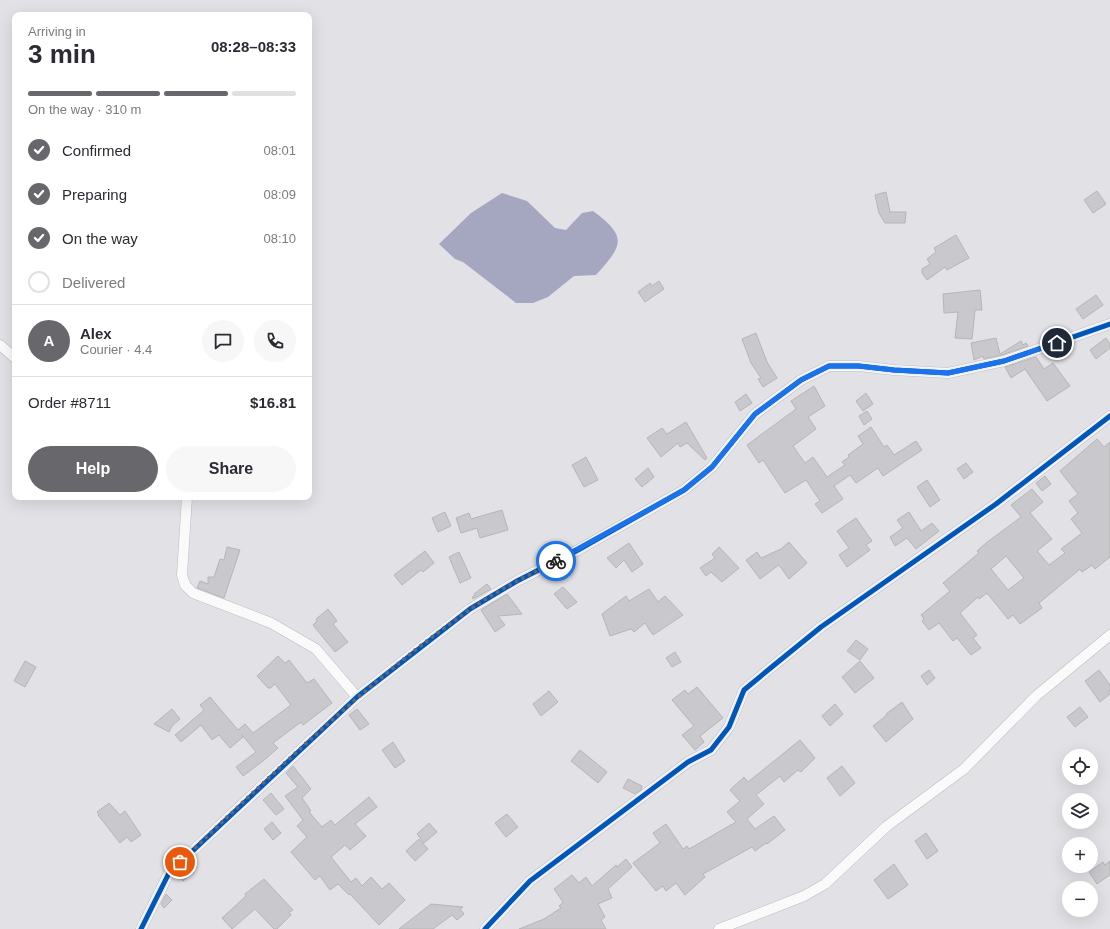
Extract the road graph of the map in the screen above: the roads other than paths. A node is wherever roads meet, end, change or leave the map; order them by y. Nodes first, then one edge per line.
1 (1110, 324) edge
2 (0, 345) edge
3 (12, 355) edge
4 (1110, 416) edge
5 (187, 500) edge
6 (1110, 635) edge
7 (357, 697) junction
8 (141, 929) edge
9 (485, 929) edge
10 (719, 929) edge

1 - 7 street
2 - 3 street
4 - 9 street
5 - 7 street
6 - 10 street
7 - 8 street

